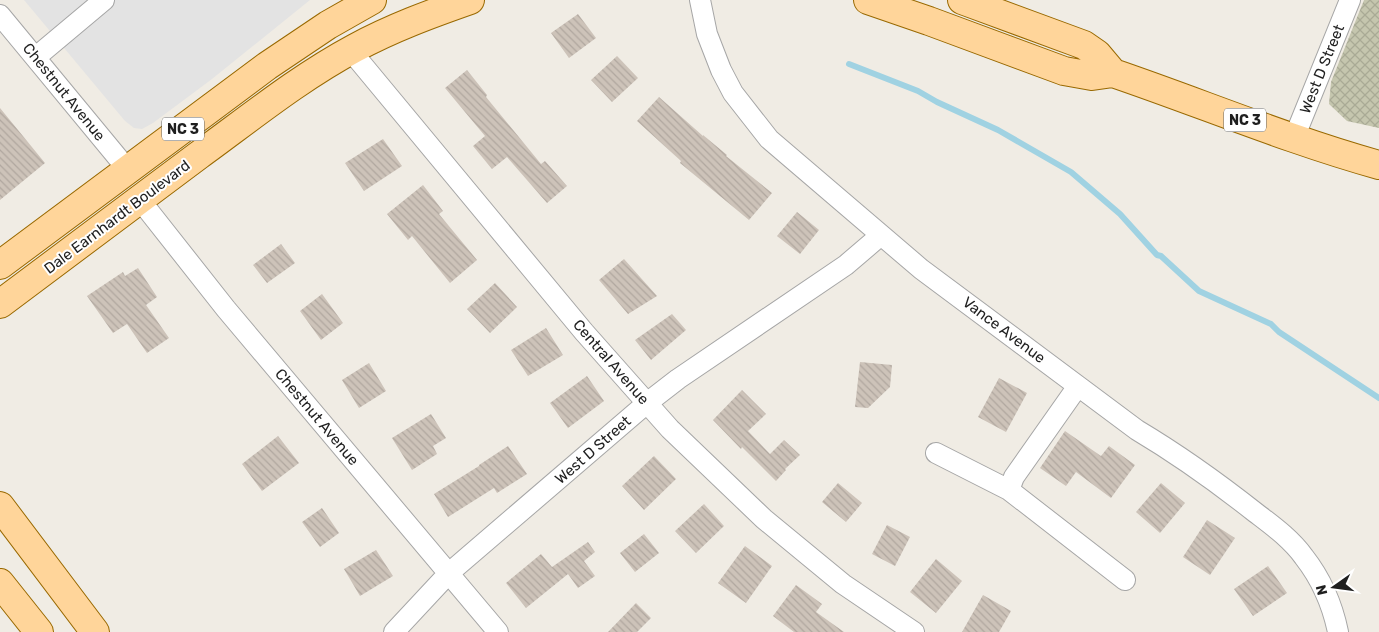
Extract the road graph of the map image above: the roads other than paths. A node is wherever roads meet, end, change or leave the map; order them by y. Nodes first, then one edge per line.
1 (104, 0) edge
2 (372, 0) edge
3 (470, 0) edge
4 (700, 0) edge
5 (868, 0) edge
6 (962, 0) edge
7 (1350, 0) edge
8 (0, 14) edge
9 (350, 50) junction
10 (36, 57) junction
11 (1113, 73) junction
12 (1294, 138) junction
13 (1379, 165) edge
14 (128, 170) junction
15 (140, 200) junction
16 (881, 235) junction
17 (0, 265) edge
18 (0, 304) edge
19 (1078, 386) junction
20 (647, 403) junction
21 (936, 453) dead end
22 (1009, 490) junction
23 (0, 506) edge
24 (449, 573) junction
25 (1125, 580) dead end
26 (0, 583) edge
27 (39, 632) edge
28 (95, 632) edge
29 (394, 632) edge
30 (498, 632) edge
31 (914, 632) edge
32 (1338, 632) edge

1 - 10 street
2 - 14 main road, Dale Earnhardt Boulevard / NC 3
3 - 9 main road, Dale Earnhardt Boulevard / NC 3
4 - 16 street, Vance Avenue
5 - 11 main road, NC 3
6 - 11 main road
7 - 12 street, West D Street
8 - 10 street, Chestnut Avenue
9 - 15 main road, Dale Earnhardt Boulevard / NC 3
9 - 20 street, Central Avenue
10 - 14 street, Chestnut Avenue
11 - 12 main road, NC 3
12 - 13 main road, NC 3
14 - 17 main road, Dale Earnhardt Boulevard / NC 3
15 - 18 main road, Dale Earnhardt Boulevard / NC 3
15 - 24 street, Chestnut Avenue
16 - 19 street, Vance Avenue
16 - 20 street, West D Street
19 - 22 street
19 - 32 street, Vance Avenue
20 - 24 street, West D Street
20 - 31 street, Central Avenue
21 - 22 street
22 - 25 street
23 - 28 main road
24 - 29 street, West D Street
24 - 30 street, Chestnut Avenue
26 - 27 main road

